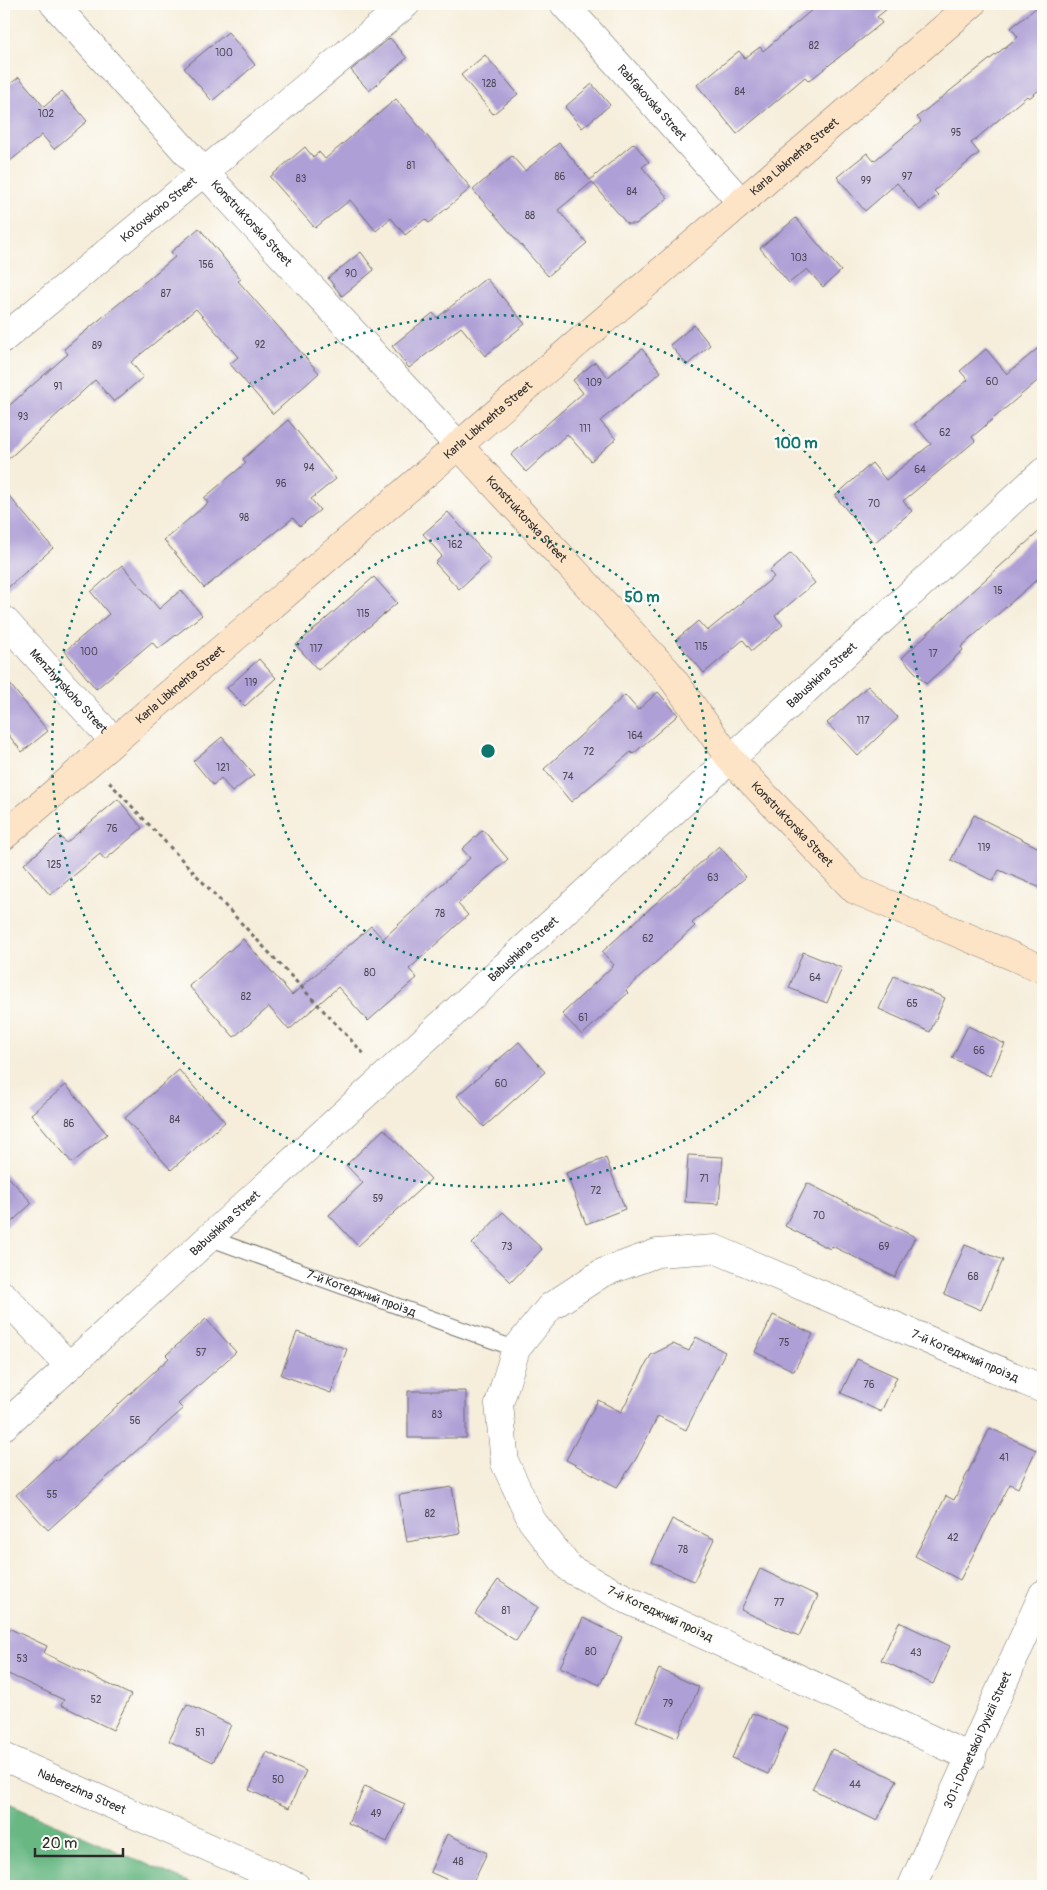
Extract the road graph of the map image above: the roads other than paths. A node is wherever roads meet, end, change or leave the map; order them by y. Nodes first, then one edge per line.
1 (54, 4) edge
2 (406, 4) edge
3 (564, 4) edge
4 (972, 4) edge
5 (204, 172) junction
6 (741, 202) junction
7 (4, 338) edge
8 (458, 445) junction
9 (1043, 472) edge
10 (4, 620) edge
11 (114, 741) junction
12 (732, 760) junction
13 (4, 836) edge
14 (1043, 969) edge
15 (209, 1238) junction
16 (4, 1296) edge
17 (516, 1349) junction
18 (69, 1366) junction
19 (1043, 1390) edge
20 (4, 1426) edge
21 (1043, 1594) edge
22 (4, 1757) edge
23 (972, 1758) junction
24 (296, 1886) edge
25 (912, 1886) edge

1 - 5 street, Konstruktorska Street
2 - 5 street, Kotovskoho Street
3 - 6 street, Rabfakovska Street
4 - 6 street, Karla Libknehta Street
5 - 7 street, Kotovskoho Street
5 - 8 street, Konstruktorska Street
6 - 8 street, Karla Libknehta Street
8 - 11 street, Karla Libknehta Street
8 - 12 street, Konstruktorska Street
9 - 12 street, Babushkina Street
10 - 11 street, Menzhynskoho Street
11 - 13 street, Karla Libknehta Street
12 - 14 street, Konstruktorska Street
12 - 15 street, Babushkina Street
15 - 17 lane, 7-й Котеджний проїзд
15 - 18 street, Babushkina Street
16 - 18 street
17 - 19 street, 7-й Котеджний проїзд
17 - 23 street, 7-й Котеджний проїзд
18 - 20 street, Babushkina Street
21 - 23 street, 301-i Donetskoi Dyvizii Street
22 - 24 street, Naberezhna Street
23 - 25 street, 301-i Donetskoi Dyvizii Street

